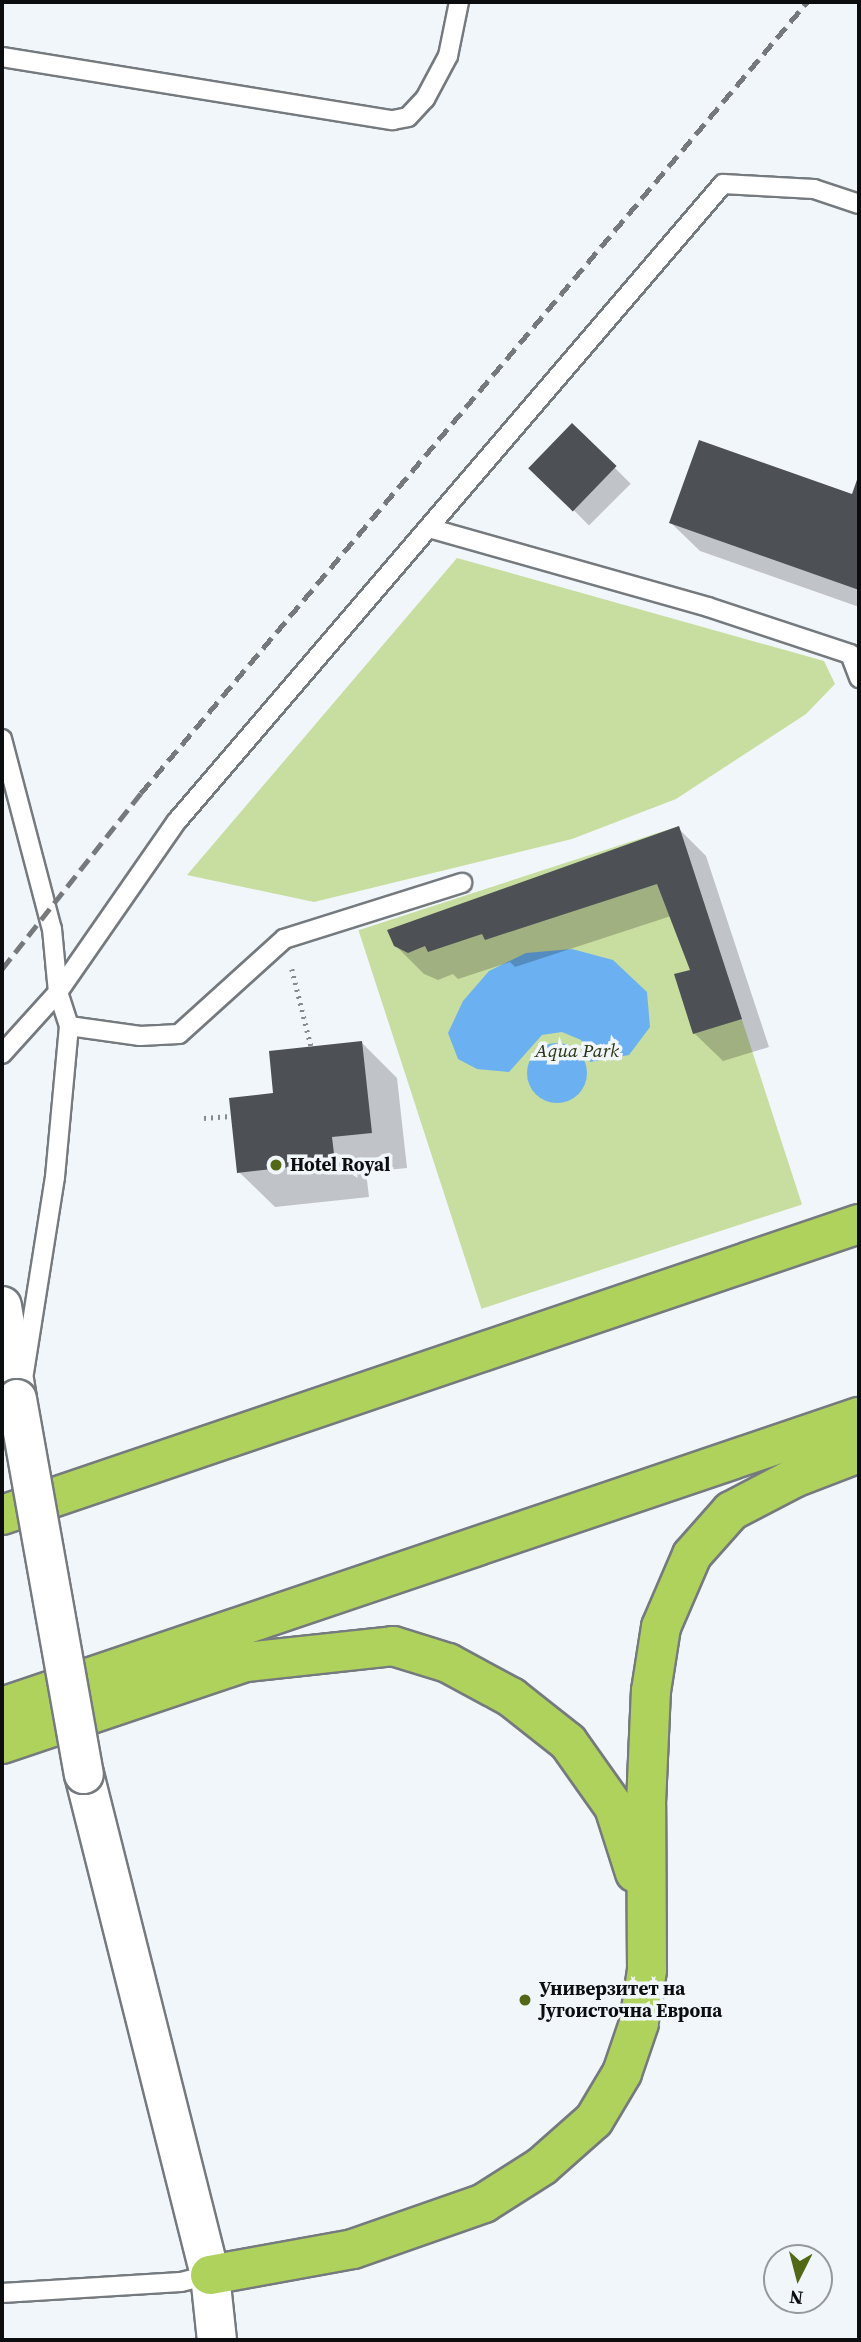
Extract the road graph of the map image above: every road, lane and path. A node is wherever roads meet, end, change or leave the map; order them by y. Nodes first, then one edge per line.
1 (459, 2) edge
2 (2, 57) edge
3 (859, 204) edge
4 (429, 528) junction
5 (859, 678) edge
6 (2, 739) edge
7 (462, 883) dead end
8 (284, 939) junction
9 (58, 992) junction
10 (69, 1026) junction
11 (311, 1046) dead end
12 (2, 1054) edge
13 (231, 1116) dead end
14 (204, 1118) dead end
15 (859, 1224) edge
16 (2, 1306) edge
17 (9, 1399) edge
18 (859, 1417) edge
19 (859, 1453) edge
20 (2, 1515) edge
21 (2, 1707) edge
22 (2, 1744) edge
23 (647, 1909) junction
24 (210, 2275) junction
25 (2, 2293) edge
26 (217, 2340) edge

1 - 2 lane
3 - 4 lane
4 - 5 lane
4 - 9 lane
6 - 9 lane
7 - 8 lane
8 - 10 lane
8 - 11 path
9 - 10 lane
9 - 12 lane
10 - 17 lane
13 - 14 path
15 - 20 highway
16 - 17 street
17 - 24 street, bridge
18 - 21 highway
19 - 23 highway
22 - 23 highway
23 - 24 highway
24 - 25 lane
24 - 26 street

